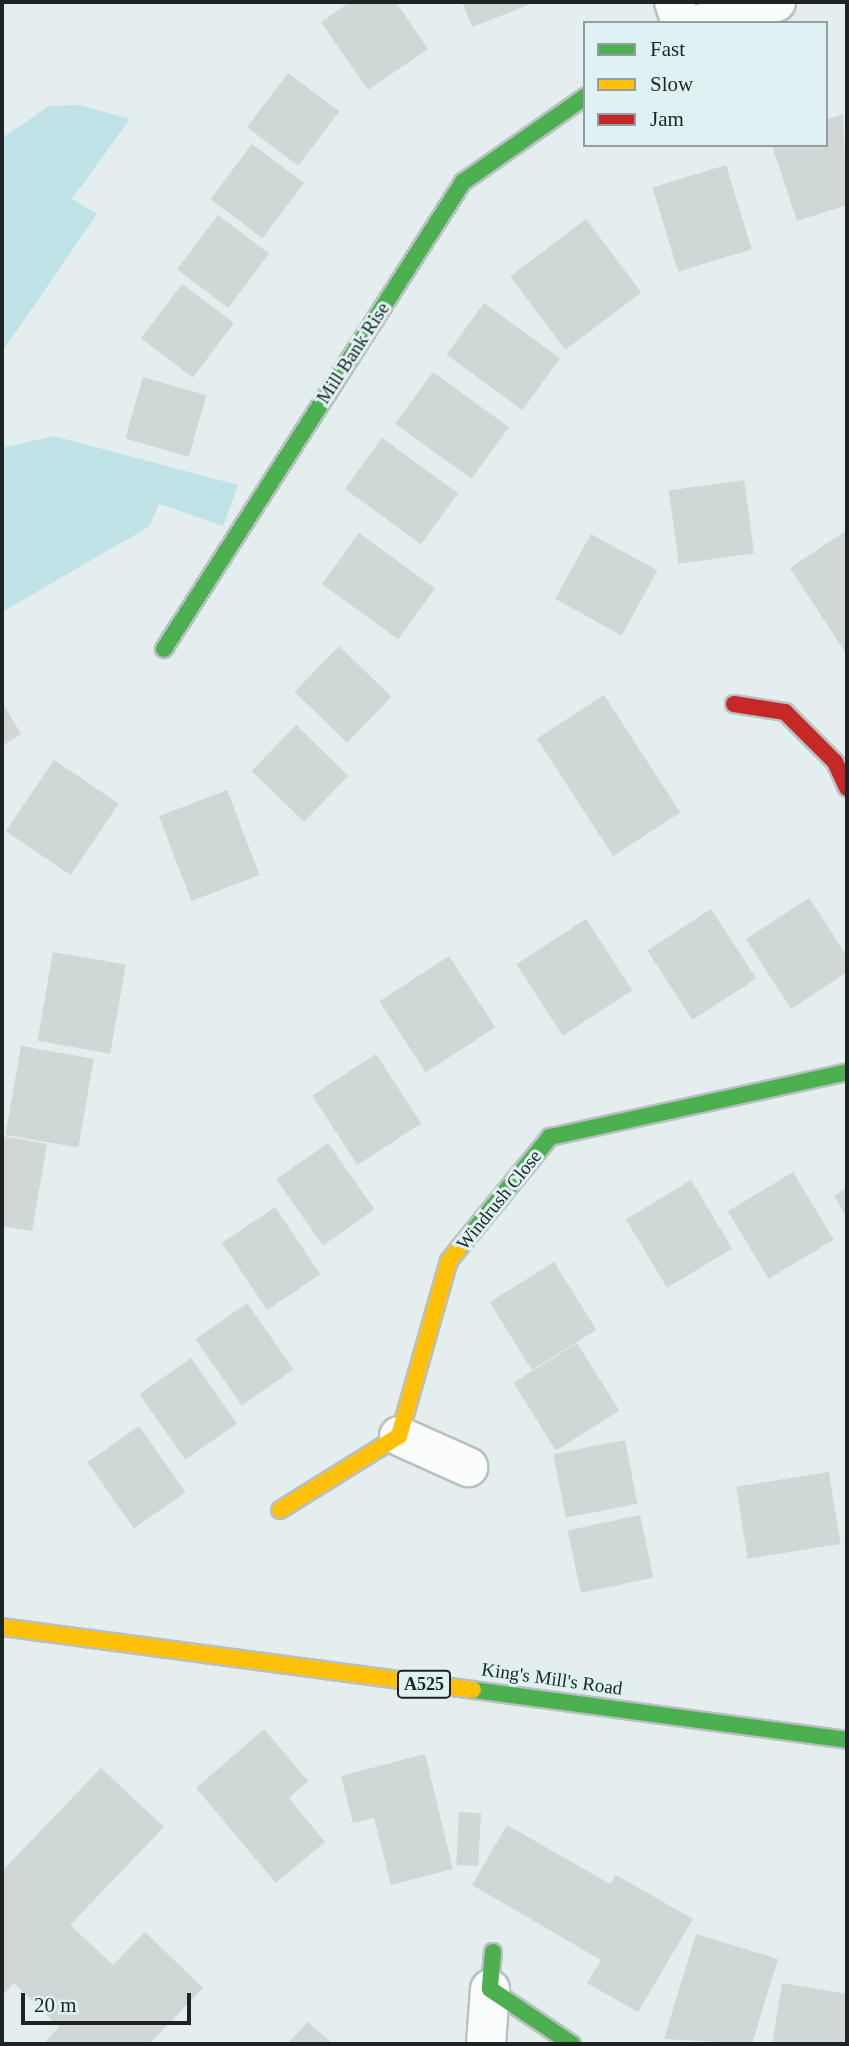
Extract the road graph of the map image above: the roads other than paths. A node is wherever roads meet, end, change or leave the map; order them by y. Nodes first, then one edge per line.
1 (674, 2) edge
2 (776, 2) edge
3 (680, 21) edge
4 (710, 21) edge
5 (583, 98) edge
6 (164, 649) dead end
7 (734, 704) dead end
8 (847, 788) edge
9 (847, 1072) edge
10 (399, 1436) junction
11 (468, 1467) dead end
12 (280, 1510) dead end
13 (2, 1628) edge
14 (847, 1740) edge
15 (493, 1952) dead end
16 (490, 1989) junction
17 (486, 2044) edge
18 (572, 2044) edge

1 - 3 street
2 - 4 street
5 - 6 street, Mill Bank Rise
7 - 8 street
9 - 10 street, Windrush Close
10 - 11 street
10 - 12 street
13 - 14 street, King's Mill's Road / A525
15 - 16 street
16 - 17 street
16 - 18 street

